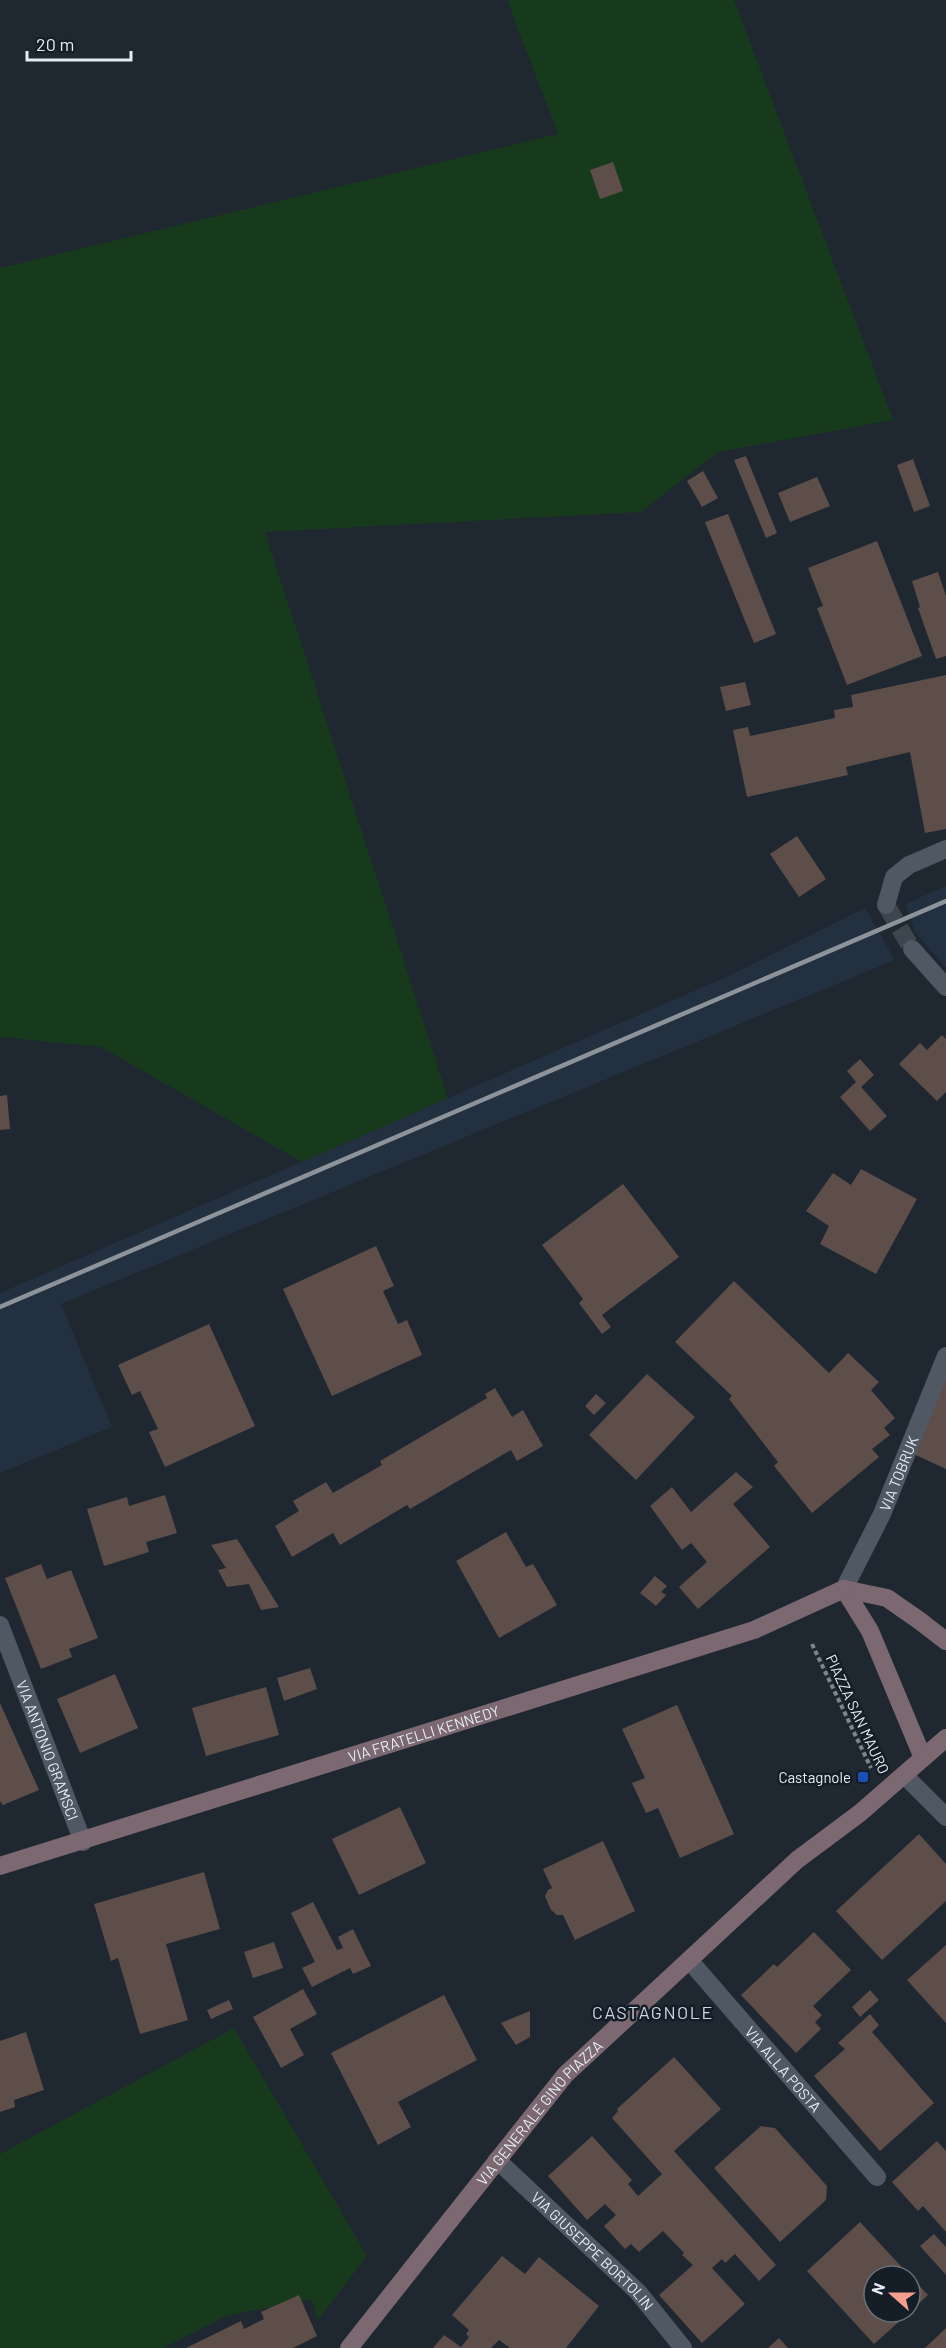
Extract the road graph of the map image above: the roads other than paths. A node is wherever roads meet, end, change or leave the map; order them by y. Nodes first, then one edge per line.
1 (946, 849) edge
2 (886, 905) dead end
3 (912, 949) tunnel mouth
4 (946, 987) edge
5 (946, 1356) edge
6 (844, 1589) junction
7 (0, 1625) edge
8 (946, 1641) edge
9 (946, 1738) edge
10 (923, 1758) junction
11 (904, 1776) junction
12 (946, 1817) edge
13 (83, 1842) junction
14 (0, 1866) edge
15 (689, 1960) junction
16 (497, 2160) junction
17 (877, 2177) dead end
18 (349, 2348) edge
19 (683, 2348) edge

1 - 2 street
3 - 4 street
5 - 6 street, VIA TOBRUK
6 - 8 street
6 - 10 street
6 - 13 street, VIA FRATELLI KENNEDY
7 - 13 street, VIA ANTONIO GRAMSCI
9 - 10 street, VIA GENERALE GINO PIAZZA
10 - 11 street, VIA GENERALE GINO PIAZZA
11 - 12 street
11 - 15 street, VIA GENERALE GINO PIAZZA
13 - 14 street, VIA FRATELLI KENNEDY
15 - 16 street, VIA GENERALE GINO PIAZZA
15 - 17 street, VIA ALLA POSTA
16 - 18 street, VIA GENERALE GINO PIAZZA
16 - 19 street, VIA GIUSEPPE BORTOLIN

